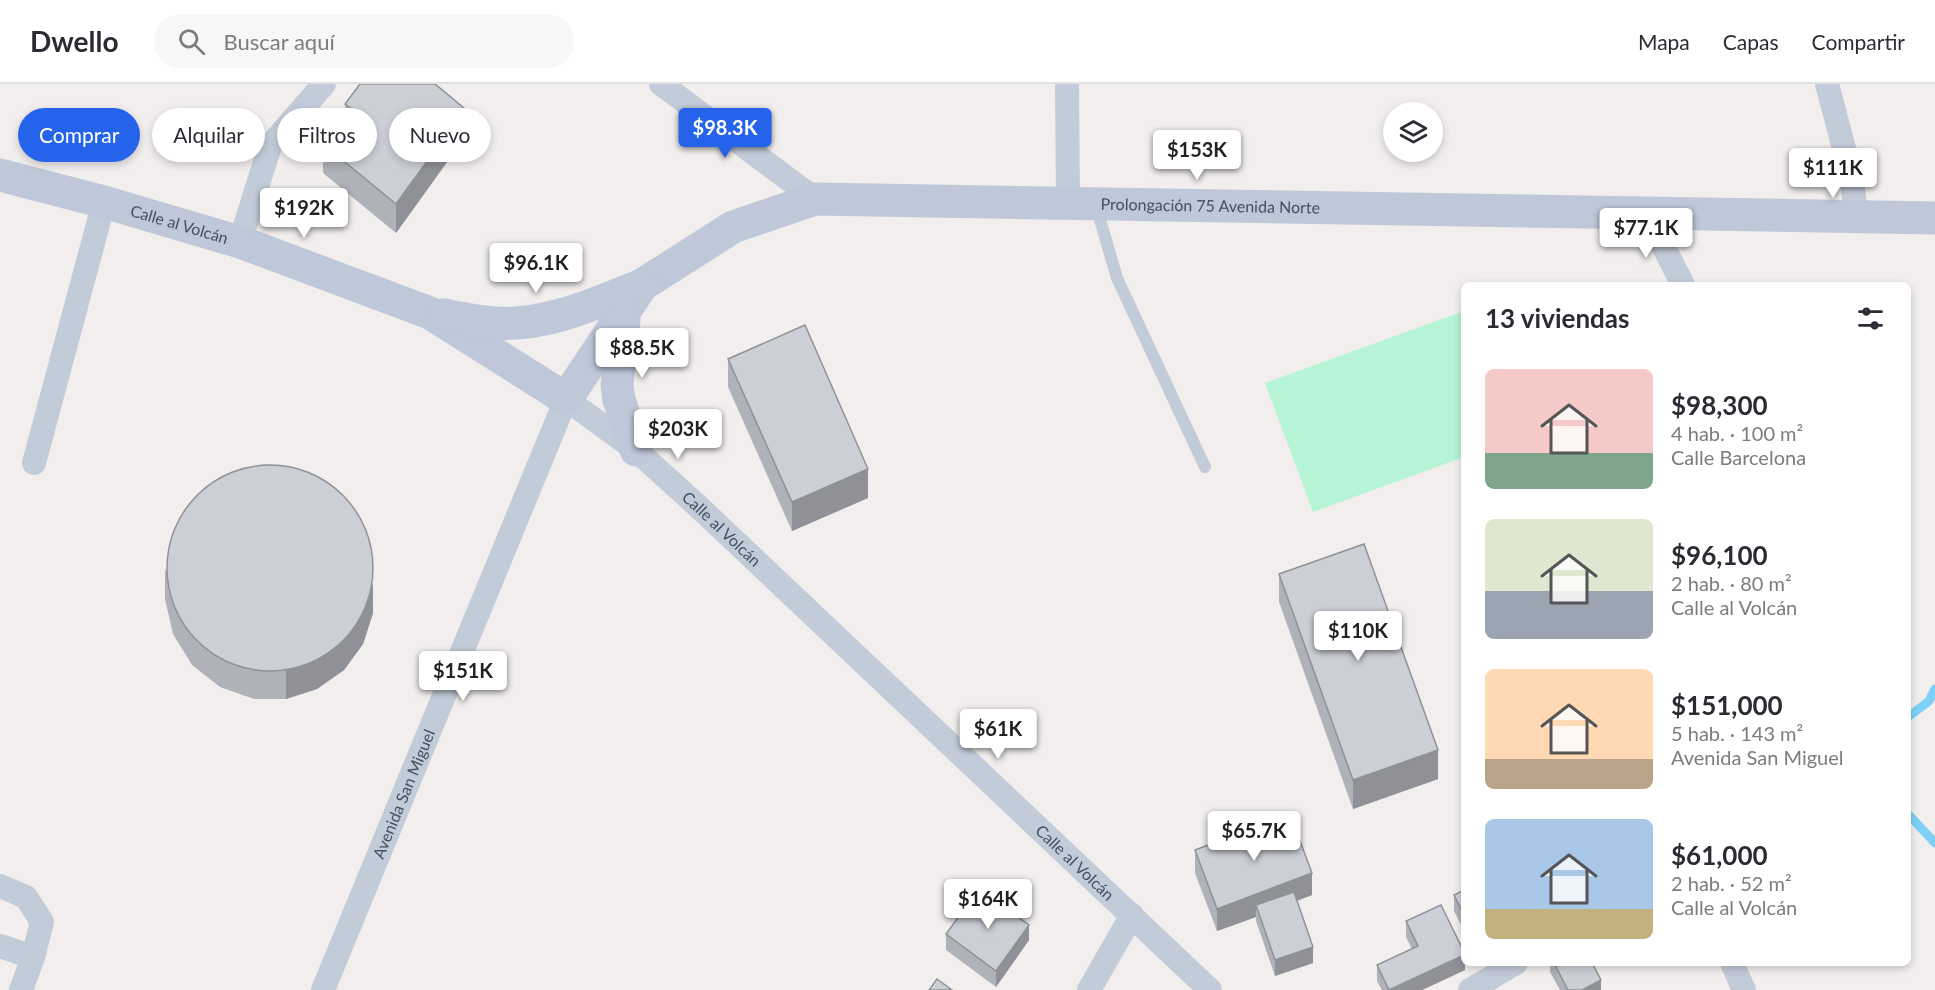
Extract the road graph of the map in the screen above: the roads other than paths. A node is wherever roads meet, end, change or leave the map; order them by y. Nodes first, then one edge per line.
1 (324, 84) edge
2 (661, 84) edge
3 (1067, 84) edge
4 (1827, 84) edge
5 (0, 175) edge
6 (815, 200) junction
7 (104, 202) junction
8 (1082, 204) junction
9 (1647, 214) junction
10 (1857, 218) junction
11 (1935, 218) edge
12 (240, 242) junction
13 (1681, 282) edge
14 (634, 298) junction
15 (430, 313) junction
16 (566, 399) junction
17 (636, 450) junction
18 (34, 463) dead end
19 (1204, 467) dead end
20 (0, 886) edge
21 (1132, 915) junction
22 (0, 946) edge
23 (33, 957) junction
24 (1511, 966) edge
25 (1733, 966) edge
26 (21, 990) edge
27 (323, 990) edge
28 (1089, 990) edge
29 (1210, 990) edge
30 (1470, 990) edge
31 (1744, 990) edge

1 - 12 street
2 - 6 street
3 - 8 street
4 - 10 street
5 - 7 main road, Calle al Volcán
6 - 8 main road, Prolongación 75 Avenida Norte
6 - 14 main road, Prolongación 75 Avenida Norte
7 - 12 main road, Calle al Volcán
7 - 18 street
8 - 9 main road, Prolongación 75 Avenida Norte
8 - 19 lane
9 - 10 main road, Prolongación 75 Avenida Norte
9 - 13 street
10 - 11 main road, Prolongación 75 Avenida Norte
12 - 15 main road, Calle al Volcán
14 - 15 main road
14 - 16 main road, Prolongación 75 Avenida Norte
14 - 17 main road
15 - 16 main road, Calle al Volcán
16 - 17 street, Calle al Volcán
16 - 27 street, Avenida San Miguel
17 - 21 street, Calle al Volcán
20 - 23 street
21 - 28 street
21 - 29 street, Calle al Volcán
22 - 23 street
23 - 26 street
24 - 30 street
25 - 31 street

